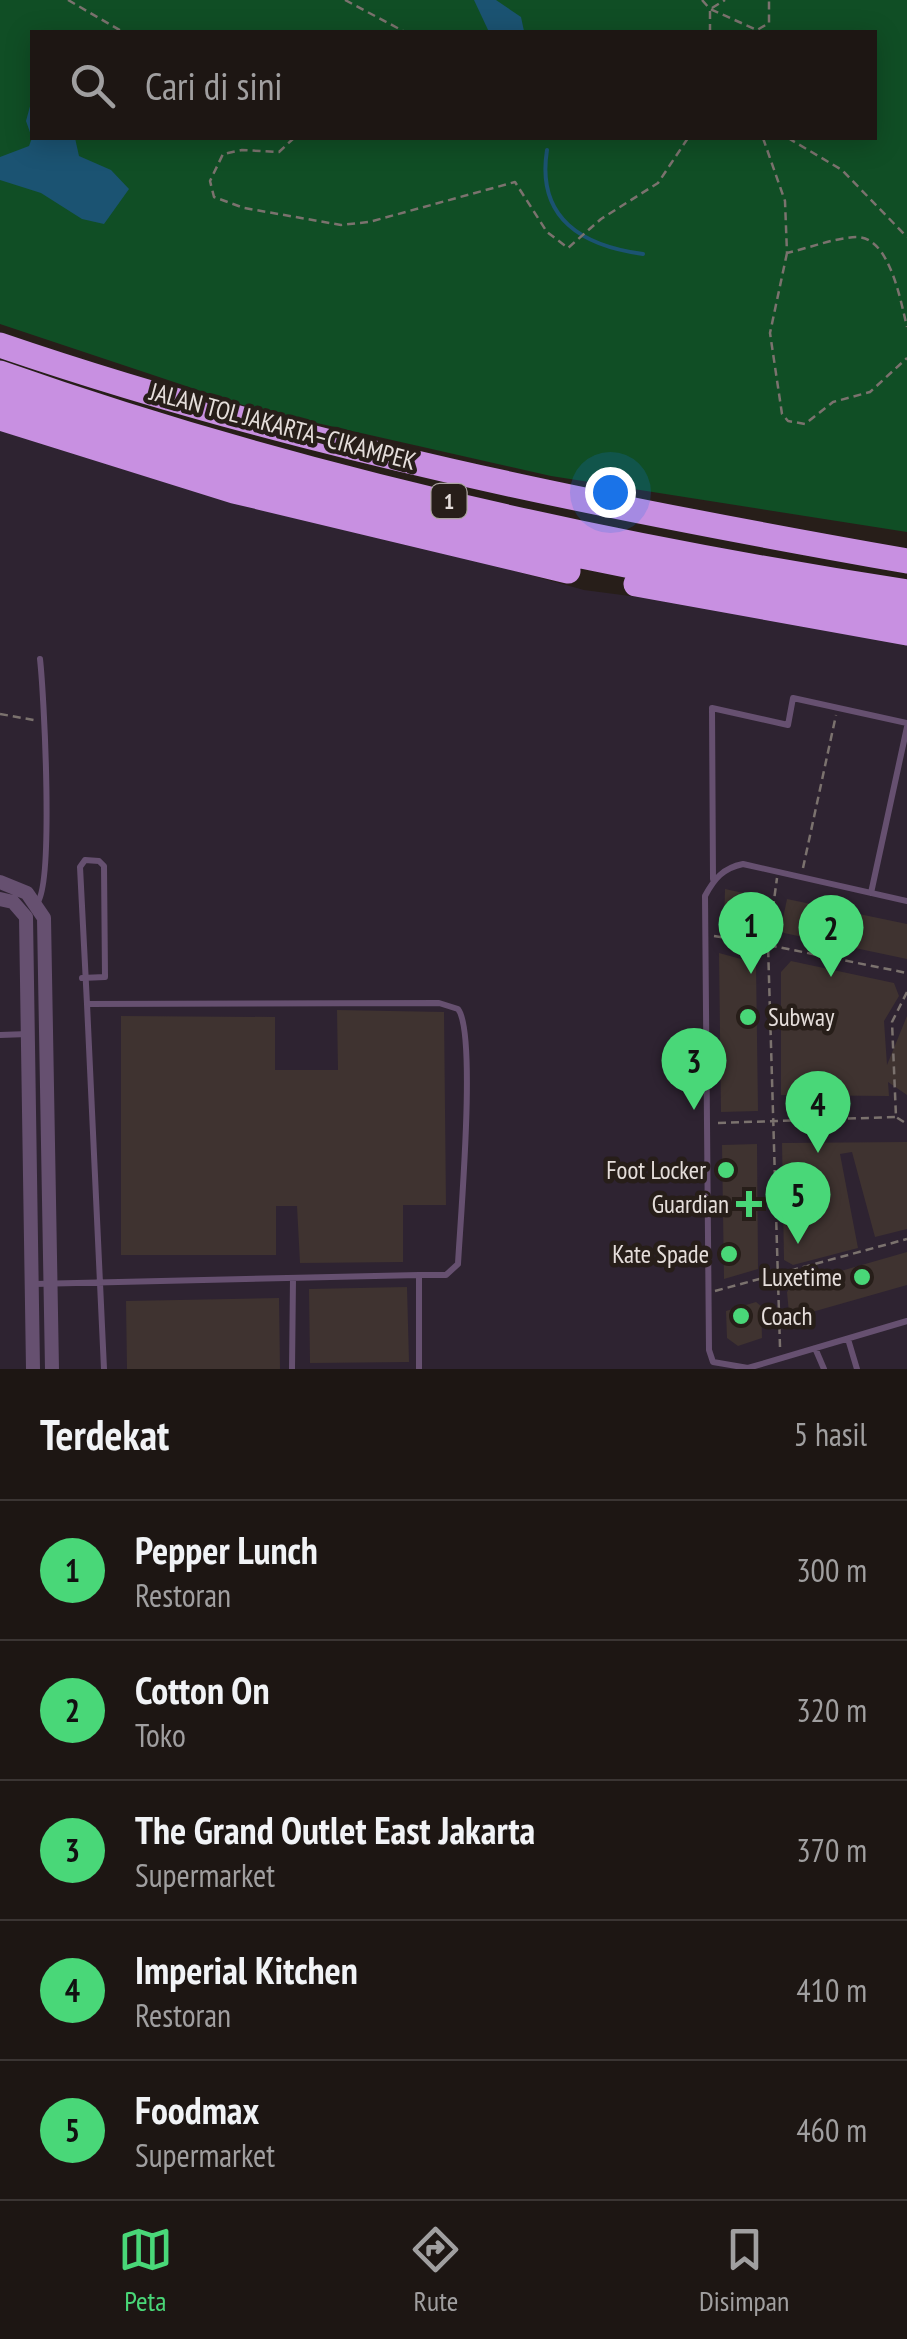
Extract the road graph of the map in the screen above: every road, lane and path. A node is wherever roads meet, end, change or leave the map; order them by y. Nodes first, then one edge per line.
1 (68, 0) edge
2 (345, 0) edge
3 (702, 0) edge
4 (725, 0) edge
5 (769, 0) edge
6 (710, 8) junction
7 (767, 26) junction
8 (120, 30) edge
9 (401, 30) edge
10 (710, 30) edge
11 (766, 30) edge
12 (292, 140) edge
13 (687, 140) edge
14 (765, 140) edge
15 (791, 140) edge
16 (907, 238) edge
17 (788, 253) junction
18 (907, 328) edge
19 (0, 345) edge
20 (907, 358) edge
21 (0, 373) edge
22 (0, 398) edge
23 (0, 418) edge
24 (907, 561) edge
25 (907, 592) edge
26 (907, 614) edge
27 (907, 633) edge
28 (40, 660) dead end
29 (837, 708) junction
30 (0, 714) edge
31 (45, 724) junction
32 (907, 725) edge
33 (778, 872) junction
34 (801, 877) junction
35 (714, 879) junction
36 (0, 882) edge
37 (871, 893) junction
38 (0, 900) edge
39 (907, 901) edge
40 (37, 902) junction
41 (23, 912) junction
42 (705, 934) junction
43 (768, 945) junction
44 (907, 973) edge
45 (82, 978) junction
46 (907, 992) edge
47 (87, 1004) junction
48 (28, 1034) junction
49 (0, 1036) edge
50 (896, 1117) junction
51 (772, 1118) junction
52 (707, 1124) junction
53 (907, 1124) edge
54 (907, 1238) edge
55 (775, 1272) junction
56 (419, 1275) junction
57 (294, 1278) junction
58 (102, 1280) junction
59 (50, 1283) junction
60 (34, 1284) junction
61 (708, 1293) junction
62 (907, 1321) edge
63 (848, 1338) junction
64 (814, 1348) junction
65 (781, 1358) junction
66 (762, 1366) edge
67 (33, 1369) edge
68 (52, 1369) edge
69 (104, 1369) edge
70 (292, 1369) edge
71 (419, 1369) edge
72 (824, 1369) edge
73 (857, 1369) edge

1 - 8 path
2 - 9 path
3 - 6 path
4 - 6 path
5 - 7 path
6 - 7 path
6 - 10 path
7 - 11 path
12 - 13 path
14 - 17 path
15 - 16 path
17 - 18 path
17 - 20 path
19 - 24 highway, 1
21 - 25 highway, JALAN TOL JAKARTA–CIKAMPEK / 1
22 - 26 highway, 1
23 - 27 highway, 1
28 - 31 lane
29 - 32 lane
29 - 34 path
29 - 35 lane
30 - 31 path
31 - 40 lane
32 - 37 lane
33 - 34 lane
33 - 35 lane
33 - 43 path
34 - 37 lane
35 - 42 lane
36 - 40 street
37 - 39 lane
38 - 41 street
40 - 41 lane
40 - 59 street
41 - 48 street
42 - 43 path
42 - 52 lane
43 - 44 path
43 - 51 path
45 - 45 lane
45 - 47 lane
46 - 50 path
47 - 56 lane
47 - 58 lane
48 - 49 lane
48 - 60 street
50 - 51 path
50 - 53 path
51 - 52 path
51 - 55 path
52 - 61 lane
54 - 55 path
55 - 61 path
55 - 65 path
56 - 57 lane
56 - 71 lane
57 - 58 lane
57 - 70 lane
58 - 59 lane
58 - 69 lane
59 - 60 lane
59 - 68 street
60 - 67 street
61 - 66 lane
62 - 63 lane
63 - 64 lane
63 - 73 lane
64 - 65 lane
64 - 72 lane
65 - 66 lane

